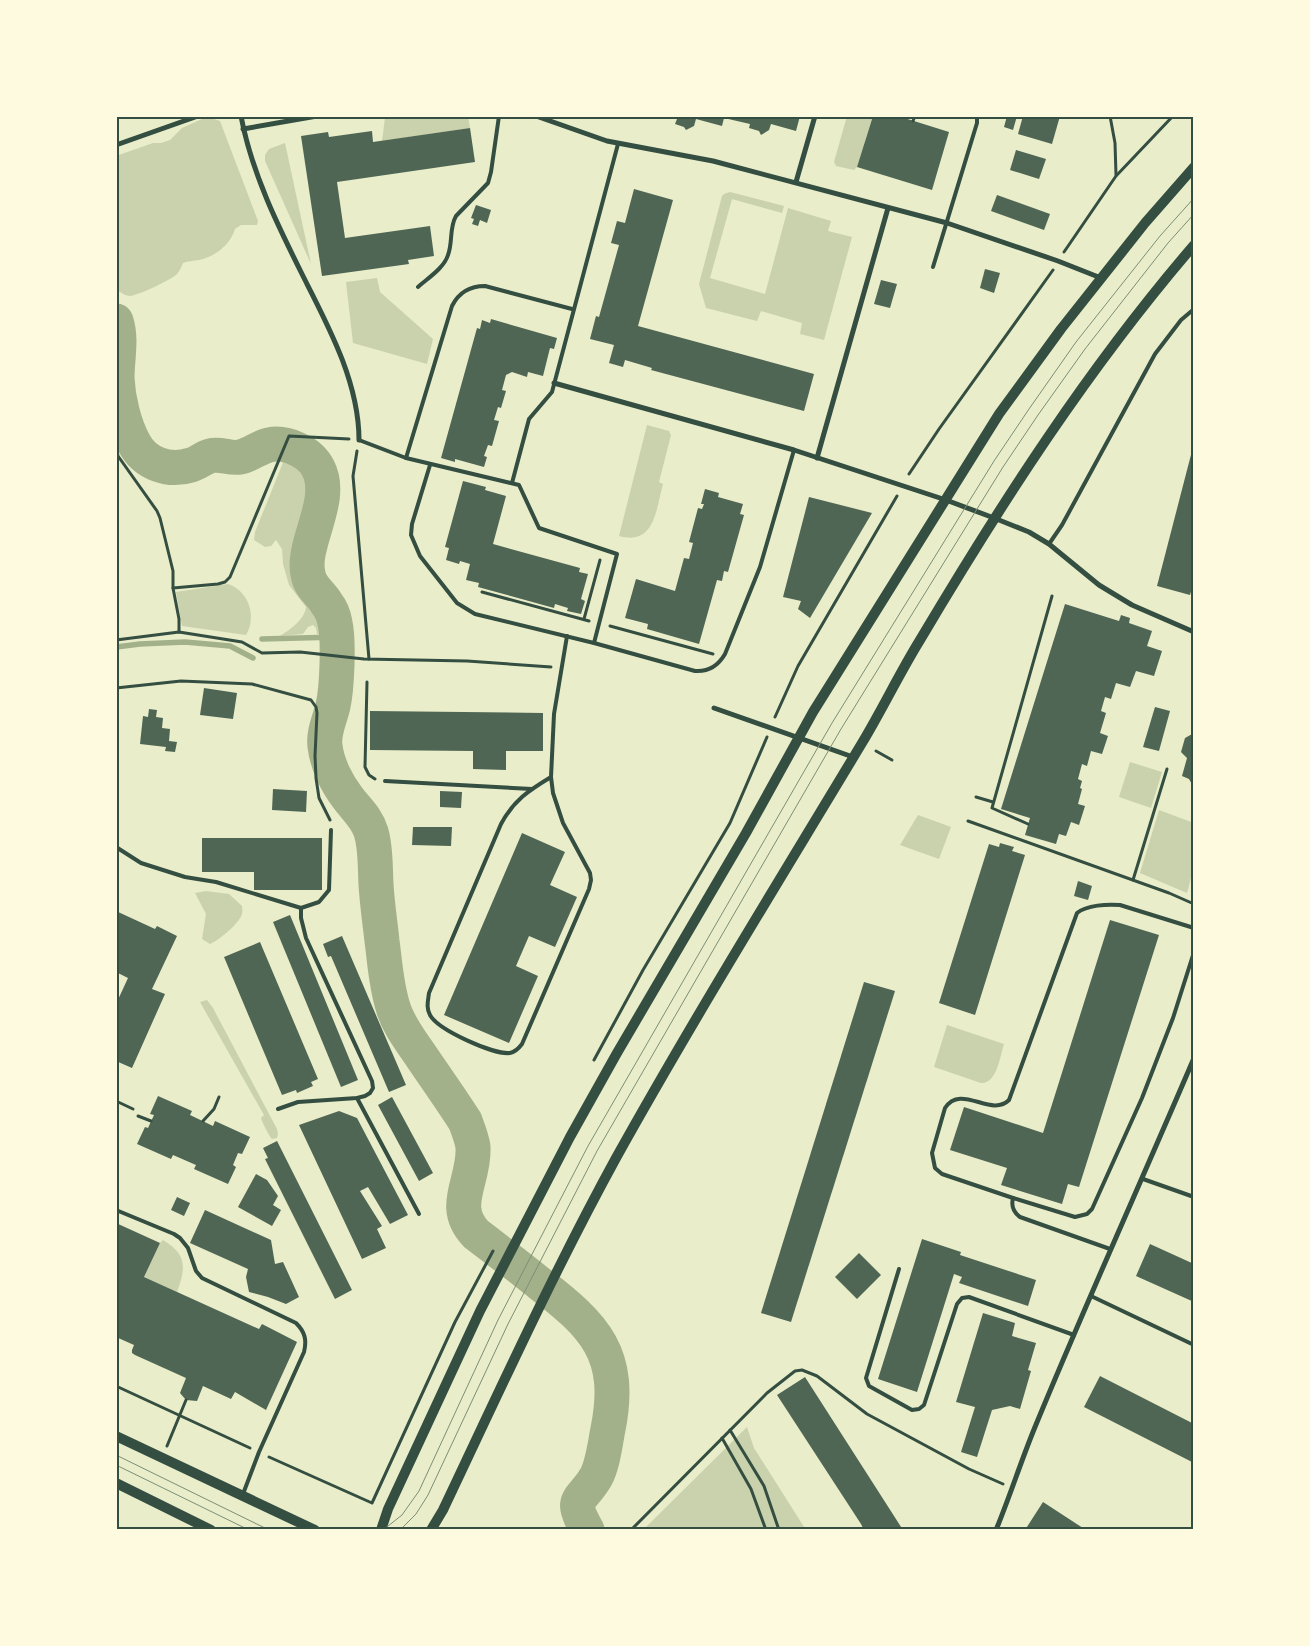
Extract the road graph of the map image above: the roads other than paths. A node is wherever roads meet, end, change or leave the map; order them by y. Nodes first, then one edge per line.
1 (198, 116) edge
2 (241, 116) edge
3 (317, 116) edge
4 (499, 116) edge
5 (536, 116) edge
6 (815, 116) edge
7 (977, 116) edge
8 (243, 129) junction
9 (618, 144) junction
10 (116, 145) edge
11 (1194, 167) edge
12 (796, 182) junction
13 (888, 208) junction
14 (947, 223) junction
15 (1194, 245) edge
16 (933, 267) dead end
17 (1102, 278) junction
18 (418, 287) dead end
19 (572, 309) junction
20 (1194, 309) edge
21 (554, 383) junction
22 (359, 440) joint
23 (794, 450) junction
24 (406, 458) junction
25 (817, 458) junction
26 (430, 464) junction
27 (512, 483) junction
28 (946, 500) junction
29 (994, 518) junction
30 (1050, 544) junction
31 (1194, 632) edge
32 (567, 636) junction
33 (594, 643) junction
34 (714, 708) dead end
35 (798, 738) junction
36 (853, 757) junction
37 (551, 777) junction
38 (386, 781) road end
39 (532, 789) junction
40 (331, 830) road end
41 (116, 847) edge
42 (300, 908) junction
43 (1194, 928) edge
44 (1194, 952) edge
45 (1194, 1058) edge
46 (357, 1098) junction
47 (278, 1109) dead end
48 (1142, 1179) junction
49 (1194, 1197) edge
50 (1013, 1198) junction
51 (116, 1210) edge
52 (419, 1214) dead end
53 (1110, 1249) junction
54 (899, 1269) dead end
55 (1091, 1296) junction
56 (1074, 1335) junction
57 (1194, 1345) edge
58 (116, 1436) edge
59 (116, 1483) edge
60 (242, 1496) junction
61 (211, 1530) edge
62 (315, 1530) edge
63 (381, 1530) edge
64 (431, 1530) edge
65 (996, 1530) edge

1 - 10 street
2 - 8 street
3 - 8 street
4 - 18 lane
5 - 9 street
6 - 12 street
7 - 14 lane
8 - 22 street
9 - 12 street
9 - 19 lane
11 - 17 main road
12 - 13 street
13 - 14 street
13 - 25 street
14 - 16 lane
14 - 17 street
15 - 29 main road
17 - 28 main road
19 - 21 lane
19 - 24 lane
20 - 30 lane
21 - 23 street
21 - 27 lane
22 - 24 lane
23 - 25 street
23 - 33 lane
24 - 26 lane
25 - 28 street
26 - 27 lane
26 - 32 lane
27 - 33 lane
28 - 29 street
28 - 35 main road
29 - 30 street
29 - 36 main road
30 - 31 street
32 - 33 lane
32 - 37 lane
34 - 35 street
35 - 36 street
35 - 63 main road
36 - 64 main road
37 - 39 lane
37 - 39 lane
38 - 39 lane
40 - 42 lane
41 - 42 lane
42 - 46 lane
43 - 50 lane
44 - 50 lane
45 - 48 street
46 - 47 lane
46 - 52 lane
48 - 49 lane
48 - 53 street
50 - 53 lane
51 - 60 lane
53 - 55 street
54 - 56 lane
55 - 56 street
55 - 57 lane
56 - 65 street
58 - 60 main road
59 - 61 main road
60 - 62 main road

